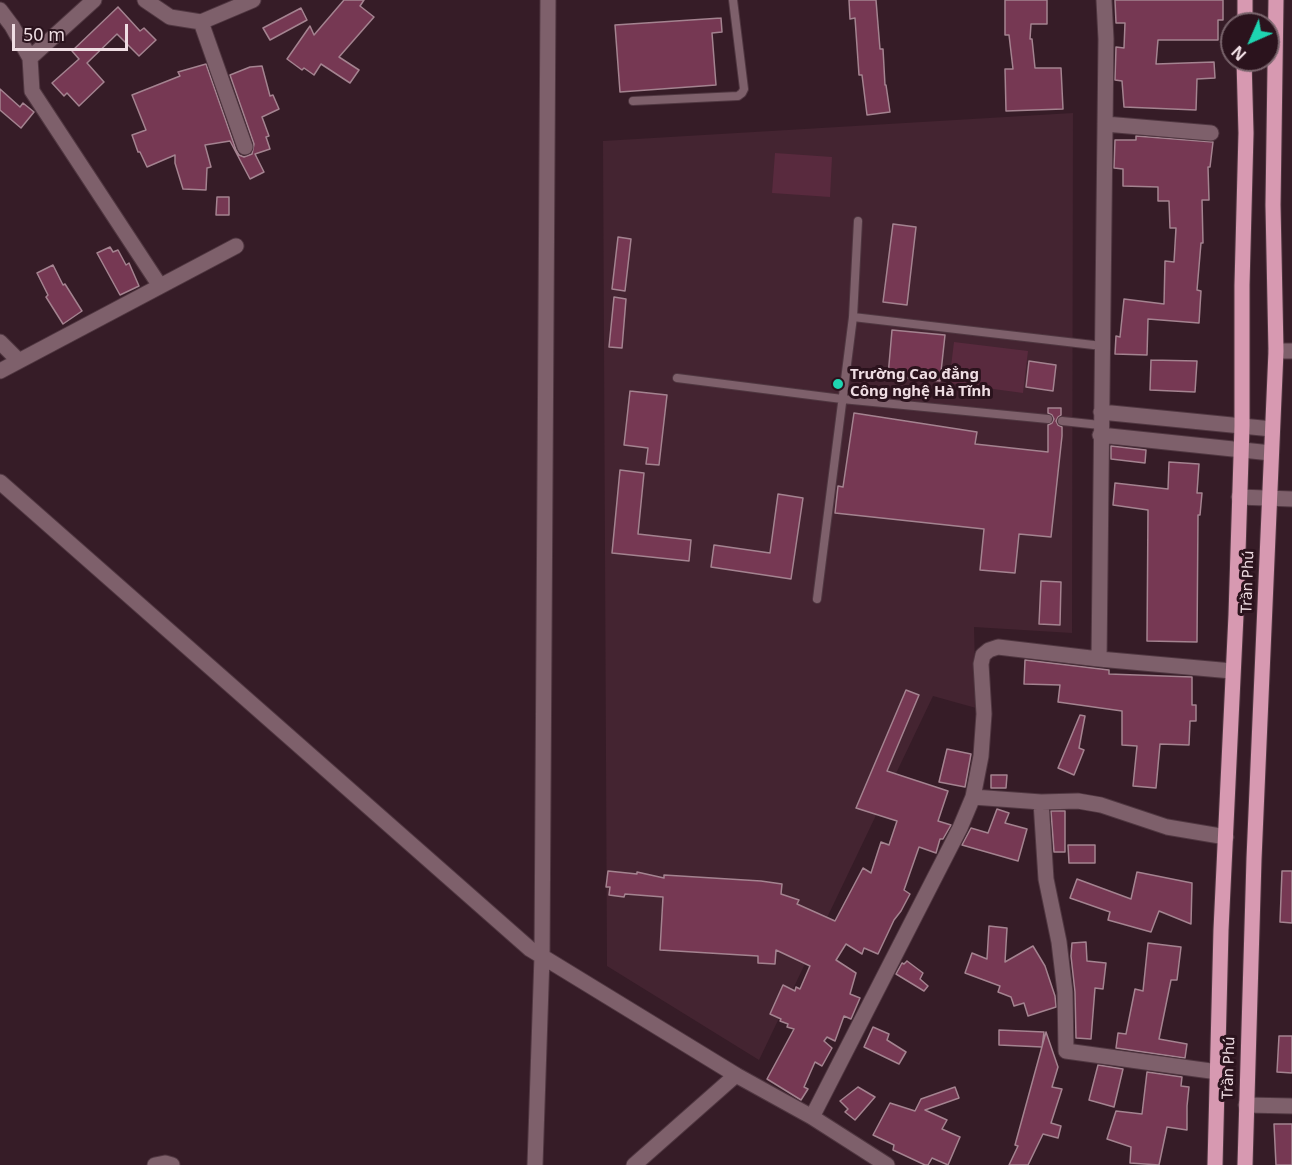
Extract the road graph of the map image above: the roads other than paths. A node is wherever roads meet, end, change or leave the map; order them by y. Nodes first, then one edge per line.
1 (94, 0) edge
2 (145, 0) edge
3 (253, 0) edge
4 (548, 0) edge
5 (733, 0) edge
6 (1104, 0) edge
7 (1276, 0) edge
8 (1, 13) edge
9 (201, 22) junction
10 (30, 58) junction
11 (1244, 72) edge
12 (633, 101) dead end
13 (1105, 124) junction
14 (1211, 133) dead end
15 (245, 147) dead end
16 (858, 221) dead end
17 (236, 246) dead end
18 (160, 286) junction
19 (853, 317) junction
20 (0, 342) edge
21 (1102, 346) junction
22 (1276, 351) junction
23 (1292, 351) edge
24 (19, 360) junction
25 (0, 371) edge
26 (677, 378) dead end
27 (842, 399) junction
28 (1048, 419) dead end
29 (1062, 421) dead end
30 (1100, 424) junction
31 (1242, 426) junction
32 (1272, 429) junction
33 (1240, 450) junction
34 (1271, 453) junction
35 (0, 482) edge
36 (1239, 497) junction
37 (1270, 499) junction
38 (1292, 499) edge
39 (818, 599) dead end
40 (1099, 659) junction
41 (1232, 670) junction
42 (974, 797) junction
43 (1041, 802) junction
44 (1226, 837) junction
45 (542, 956) junction
46 (1218, 1072) junction
47 (736, 1076) junction
48 (1246, 1105) junction
49 (1292, 1106) edge
50 (812, 1117) junction
51 (155, 1165) edge
52 (172, 1165) edge
53 (535, 1165) edge
54 (634, 1165) edge
55 (887, 1165) edge
56 (1215, 1165) edge
57 (1245, 1165) edge

1 - 10 street
2 - 9 street
3 - 9 street
4 - 45 street
5 - 12 lane
6 - 13 street
7 - 22 main road, Trần Phú
8 - 10 street
9 - 15 street
10 - 18 street
11 - 31 main road, Trần Phú
13 - 14 street
13 - 21 street
16 - 19 lane
17 - 18 street
18 - 24 street
19 - 21 lane
19 - 27 lane
20 - 24 street
21 - 30 street
22 - 23 street
22 - 32 main road, Trần Phú
24 - 25 street
26 - 27 lane
27 - 28 lane
27 - 39 lane
29 - 30 lane
30 - 31 street
30 - 33 street
30 - 40 street
31 - 32 street
31 - 33 main road, Trần Phú
32 - 34 main road, Trần Phú
33 - 34 street
33 - 36 main road, Trần Phú
34 - 37 main road, Trần Phú
35 - 45 street
36 - 37 street
36 - 41 main road, Trần Phú
37 - 38 street
37 - 48 main road, Trần Phú
40 - 41 street
40 - 42 street
41 - 44 main road, Trần Phú
42 - 43 street
42 - 50 street
43 - 44 street
43 - 46 street
44 - 46 main road, Trần Phú
45 - 47 street
45 - 53 street
46 - 56 main road, Trần Phú
47 - 50 street
47 - 54 street
48 - 49 street
48 - 57 main road, Trần Phú
50 - 55 street
51 - 52 street

